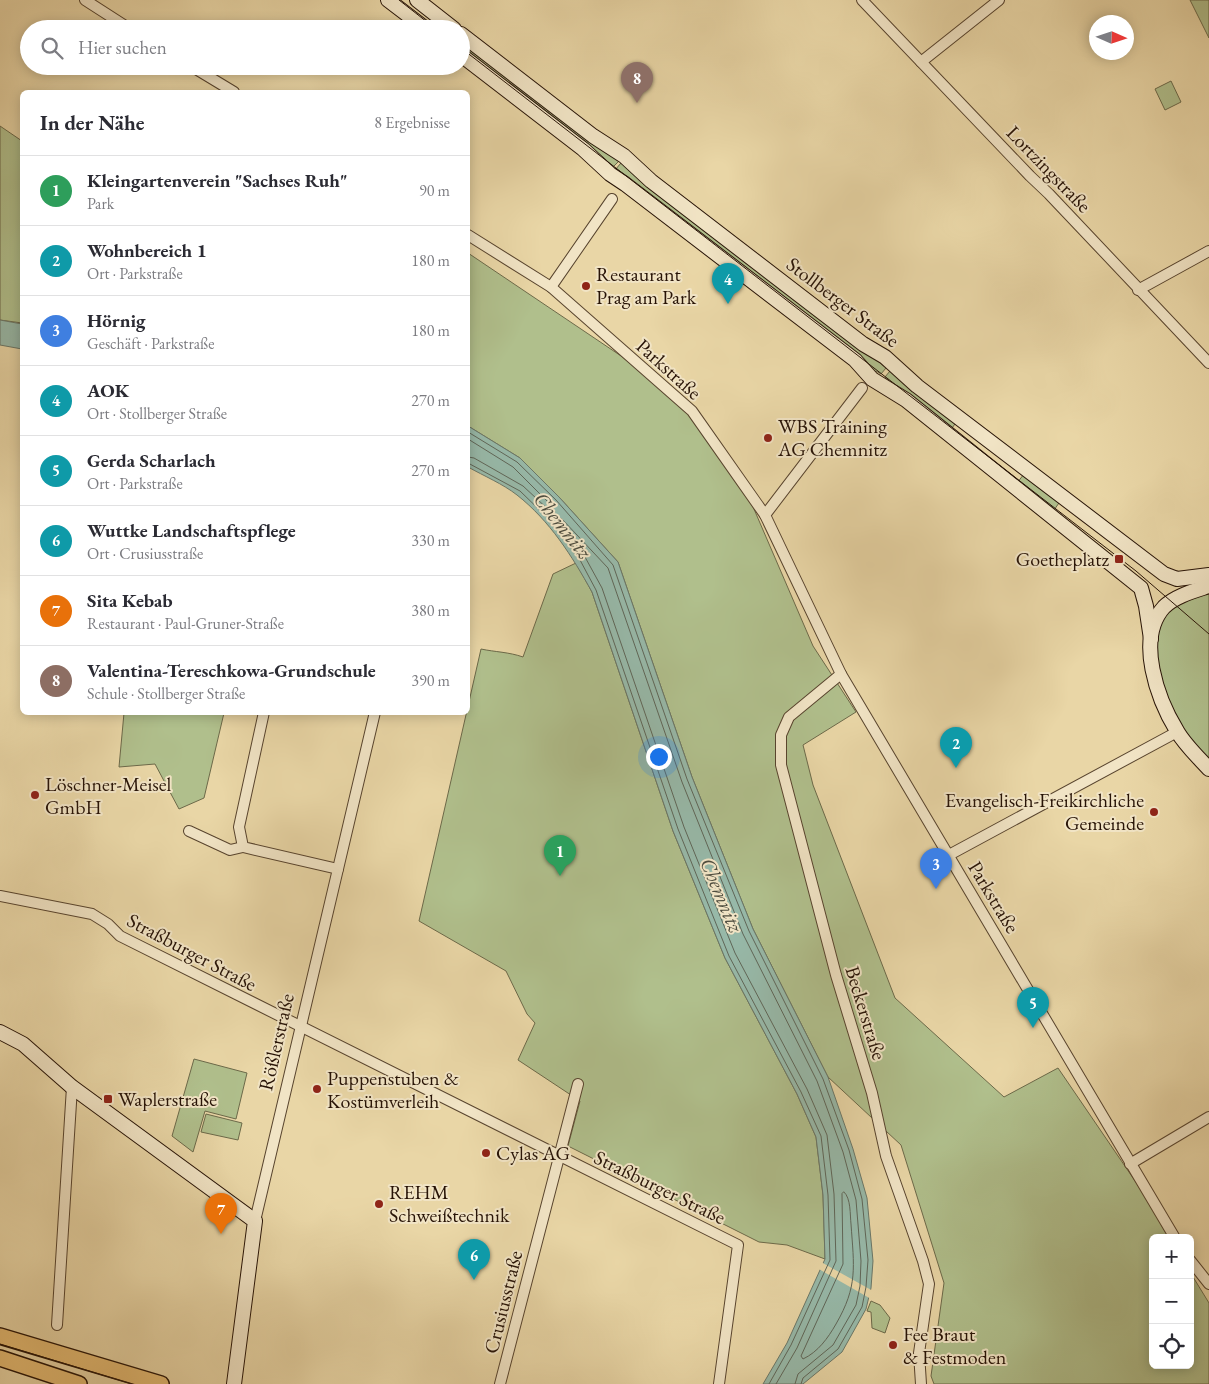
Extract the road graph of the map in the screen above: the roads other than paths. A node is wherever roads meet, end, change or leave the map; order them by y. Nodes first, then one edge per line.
1 (85, 0) edge
2 (388, 0) edge
3 (418, 0) edge
4 (862, 0) edge
5 (1000, 0) edge
6 (116, 20) edge
7 (414, 20) edge
8 (443, 20) edge
9 (470, 41) edge
10 (470, 62) edge
11 (921, 62) junction
12 (206, 75) edge
13 (231, 90) edge
14 (612, 199) dead end
15 (470, 236) edge
16 (1209, 251) edge
17 (551, 287) junction
18 (1138, 290) junction
19 (1209, 363) edge
20 (862, 388) dead end
21 (766, 516) junction
22 (1209, 575) edge
23 (1209, 586) edge
24 (1151, 639) junction
25 (841, 674) junction
26 (263, 715) edge
27 (374, 715) edge
28 (1177, 732) junction
29 (1209, 769) edge
30 (189, 831) dead end
31 (243, 847) junction
32 (949, 855) junction
33 (338, 869) junction
34 (0, 896) edge
35 (300, 1028) junction
36 (0, 1032) edge
37 (578, 1084) dead end
38 (72, 1087) junction
39 (1209, 1117) edge
40 (558, 1156) junction
41 (1130, 1164) junction
42 (255, 1221) junction
43 (1173, 1234) edge
44 (1194, 1265) edge
45 (1209, 1284) edge
46 (57, 1325) dead end
47 (0, 1336) edge
48 (0, 1358) edge
49 (79, 1384) edge
50 (161, 1384) edge
51 (234, 1384) edge
52 (500, 1384) edge
53 (719, 1384) edge
54 (921, 1384) edge

1 - 6 street
2 - 7 main road
3 - 8 main road
4 - 11 street, Lortzingstraße
5 - 11 street
9 - 22 main road, Stollberger Straße
10 - 24 main road, Stollberger Straße
11 - 18 street, Lortzingstraße
12 - 13 street
14 - 17 street
15 - 17 street, Parkstraße
16 - 18 street
17 - 21 street, Parkstraße
18 - 19 street, Lortzingstraße
20 - 21 street
21 - 25 street, Parkstraße
23 - 24 main road
24 - 28 main road
25 - 32 street, Parkstraße
25 - 54 street, Beckerstraße
26 - 31 street
27 - 33 street, Rößlerstraße
28 - 29 main road
28 - 32 street
30 - 31 street
31 - 33 street
32 - 41 street, Parkstraße
33 - 35 street, Rößlerstraße
34 - 35 street, Straßburger Straße
35 - 40 street, Straßburger Straße
35 - 42 street, Rößlerstraße
36 - 38 main road
37 - 40 street, Crusiusstraße
38 - 42 main road
38 - 46 street
39 - 41 street
40 - 52 street, Crusiusstraße
40 - 53 street, Straßburger Straße
41 - 43 street, Parkstraße
42 - 51 main road, Rößlerstraße
44 - 45 street
47 - 50 main road
48 - 49 main road

